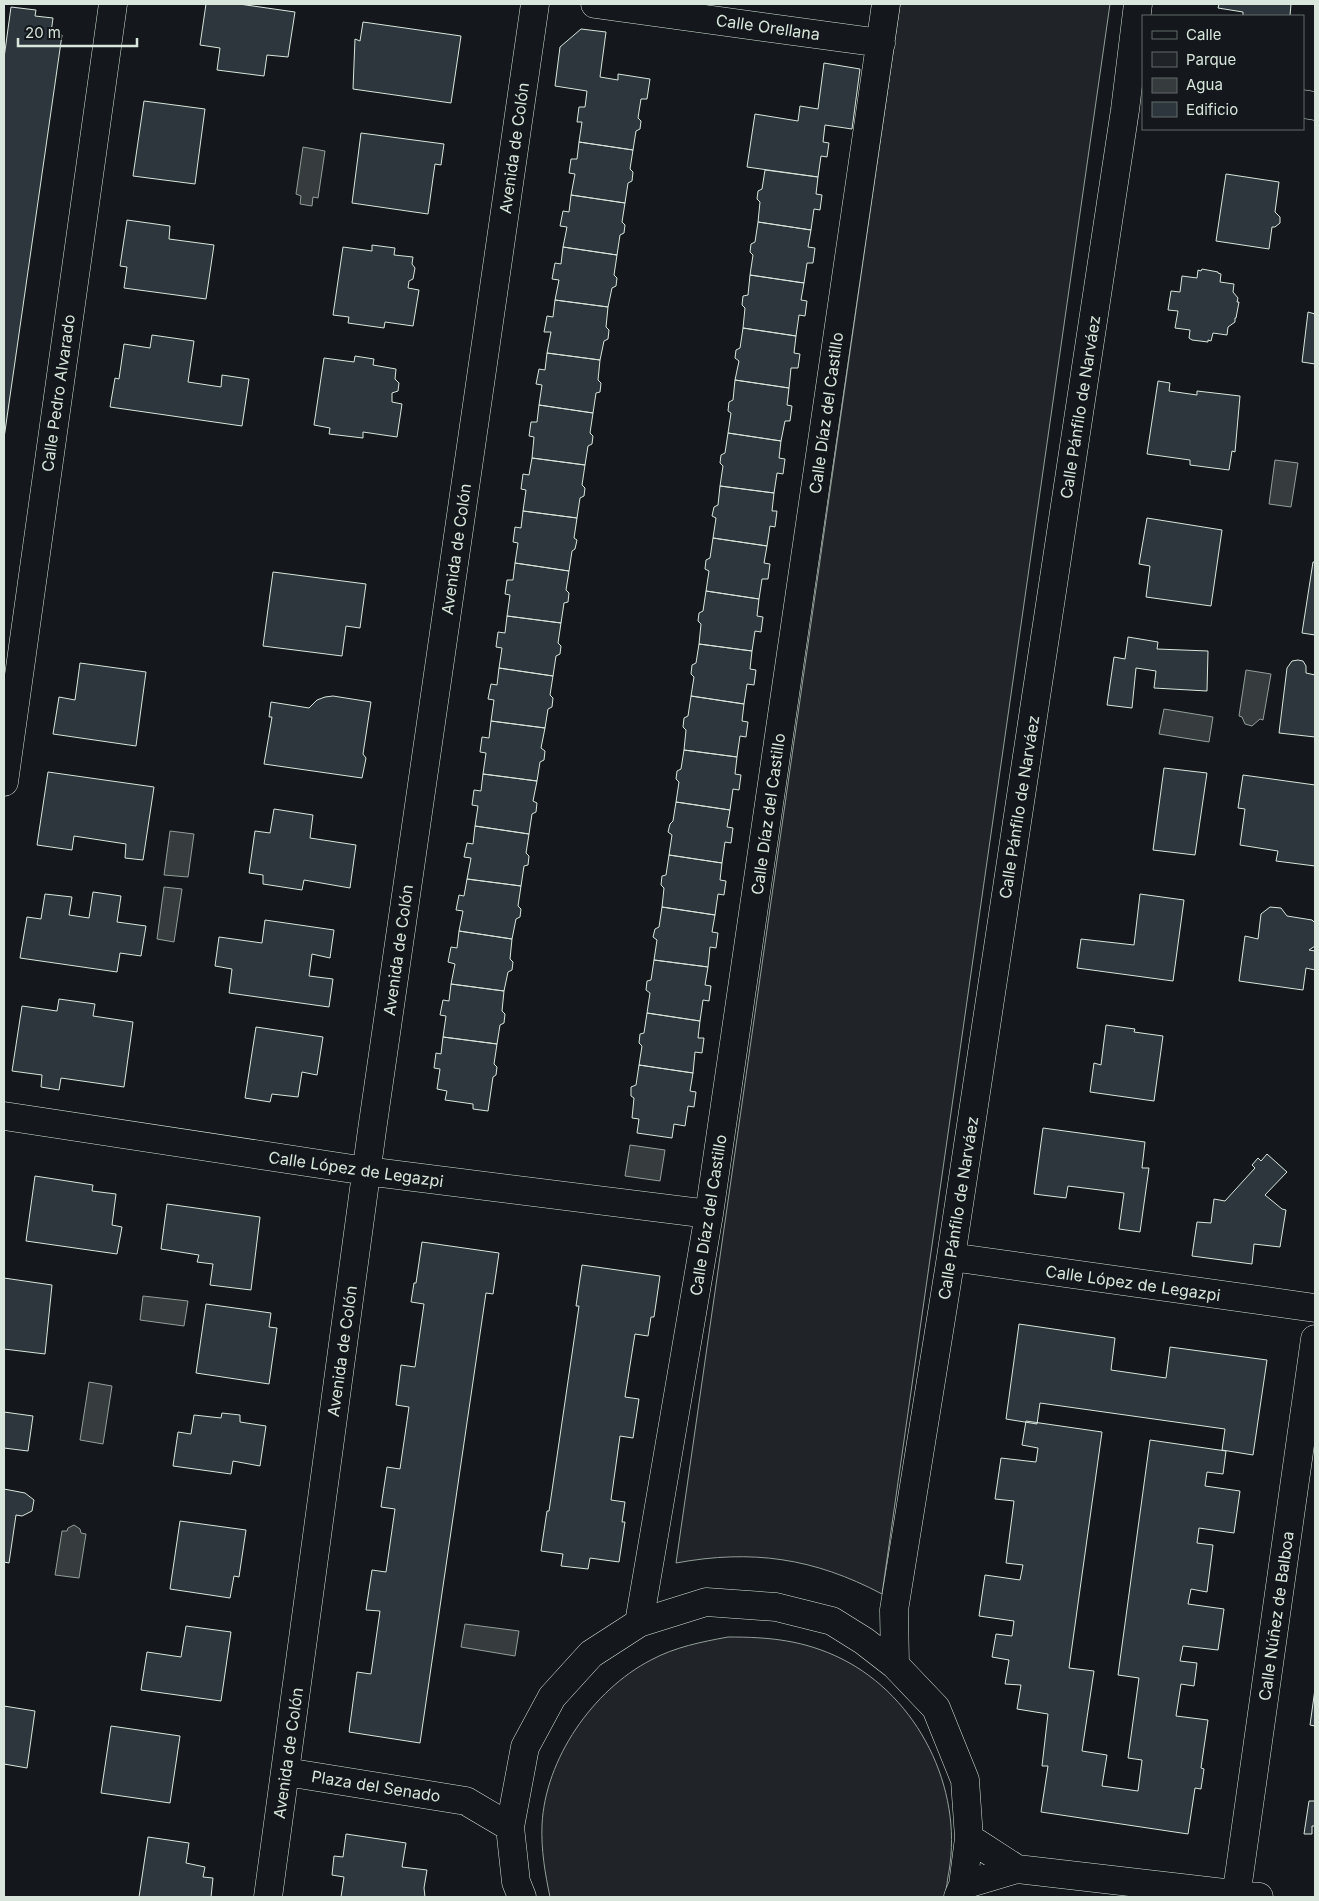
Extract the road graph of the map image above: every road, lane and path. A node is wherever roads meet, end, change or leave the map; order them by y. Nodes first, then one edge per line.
1 (113, 4) edge
2 (535, 4) edge
3 (595, 4) edge
4 (886, 4) edge
5 (1138, 4) edge
6 (881, 43) junction
7 (1136, 78) edge
8 (4, 782) edge
9 (4, 1116) edge
10 (366, 1171) junction
11 (709, 1214) junction
12 (952, 1257) junction
13 (1315, 1308) edge
14 (1315, 1339) edge
15 (894, 1610) junction
16 (638, 1623) junction
17 (864, 1641) junction
18 (895, 1665) junction
19 (286, 1772) junction
20 (518, 1785) junction
21 (466, 1800) junction
22 (510, 1827) junction
23 (969, 1838) junction
24 (1016, 1869) junction
25 (960, 1891) edge
26 (1244, 1896) edge
27 (268, 1897) edge
28 (522, 1897) edge

1 - 8 street, Calle Pedro Alvarado
2 - 10 street, Avenida de Colón
3 - 6 street, Calle Orellana
4 - 6 street, Calle Díaz del Castillo
5 - 7 street, Calle Pánfilo de Narváez
6 - 11 street, Calle Díaz del Castillo
7 - 12 street, Calle Pánfilo de Narváez
9 - 10 street, Calle López de Legazpi
10 - 11 street, Calle López de Legazpi
10 - 19 street, Avenida de Colón
11 - 16 street, Calle Díaz del Castillo
12 - 13 street, Calle López de Legazpi
12 - 15 street, Calle Pánfilo de Narváez
14 - 26 street, Calle Núñez de Balboa
15 - 17 street
15 - 18 street, Calle Pánfilo de Narváez
16 - 17 street
16 - 20 street
17 - 18 street
18 - 23 street
19 - 21 street, Plaza del Senado
19 - 27 street, Avenida de Colón
20 - 21 street, Plaza del Senado
20 - 22 street
21 - 22 street, Plaza del Senado
22 - 28 street
23 - 24 street
23 - 25 street
24 - 25 street
24 - 26 street

